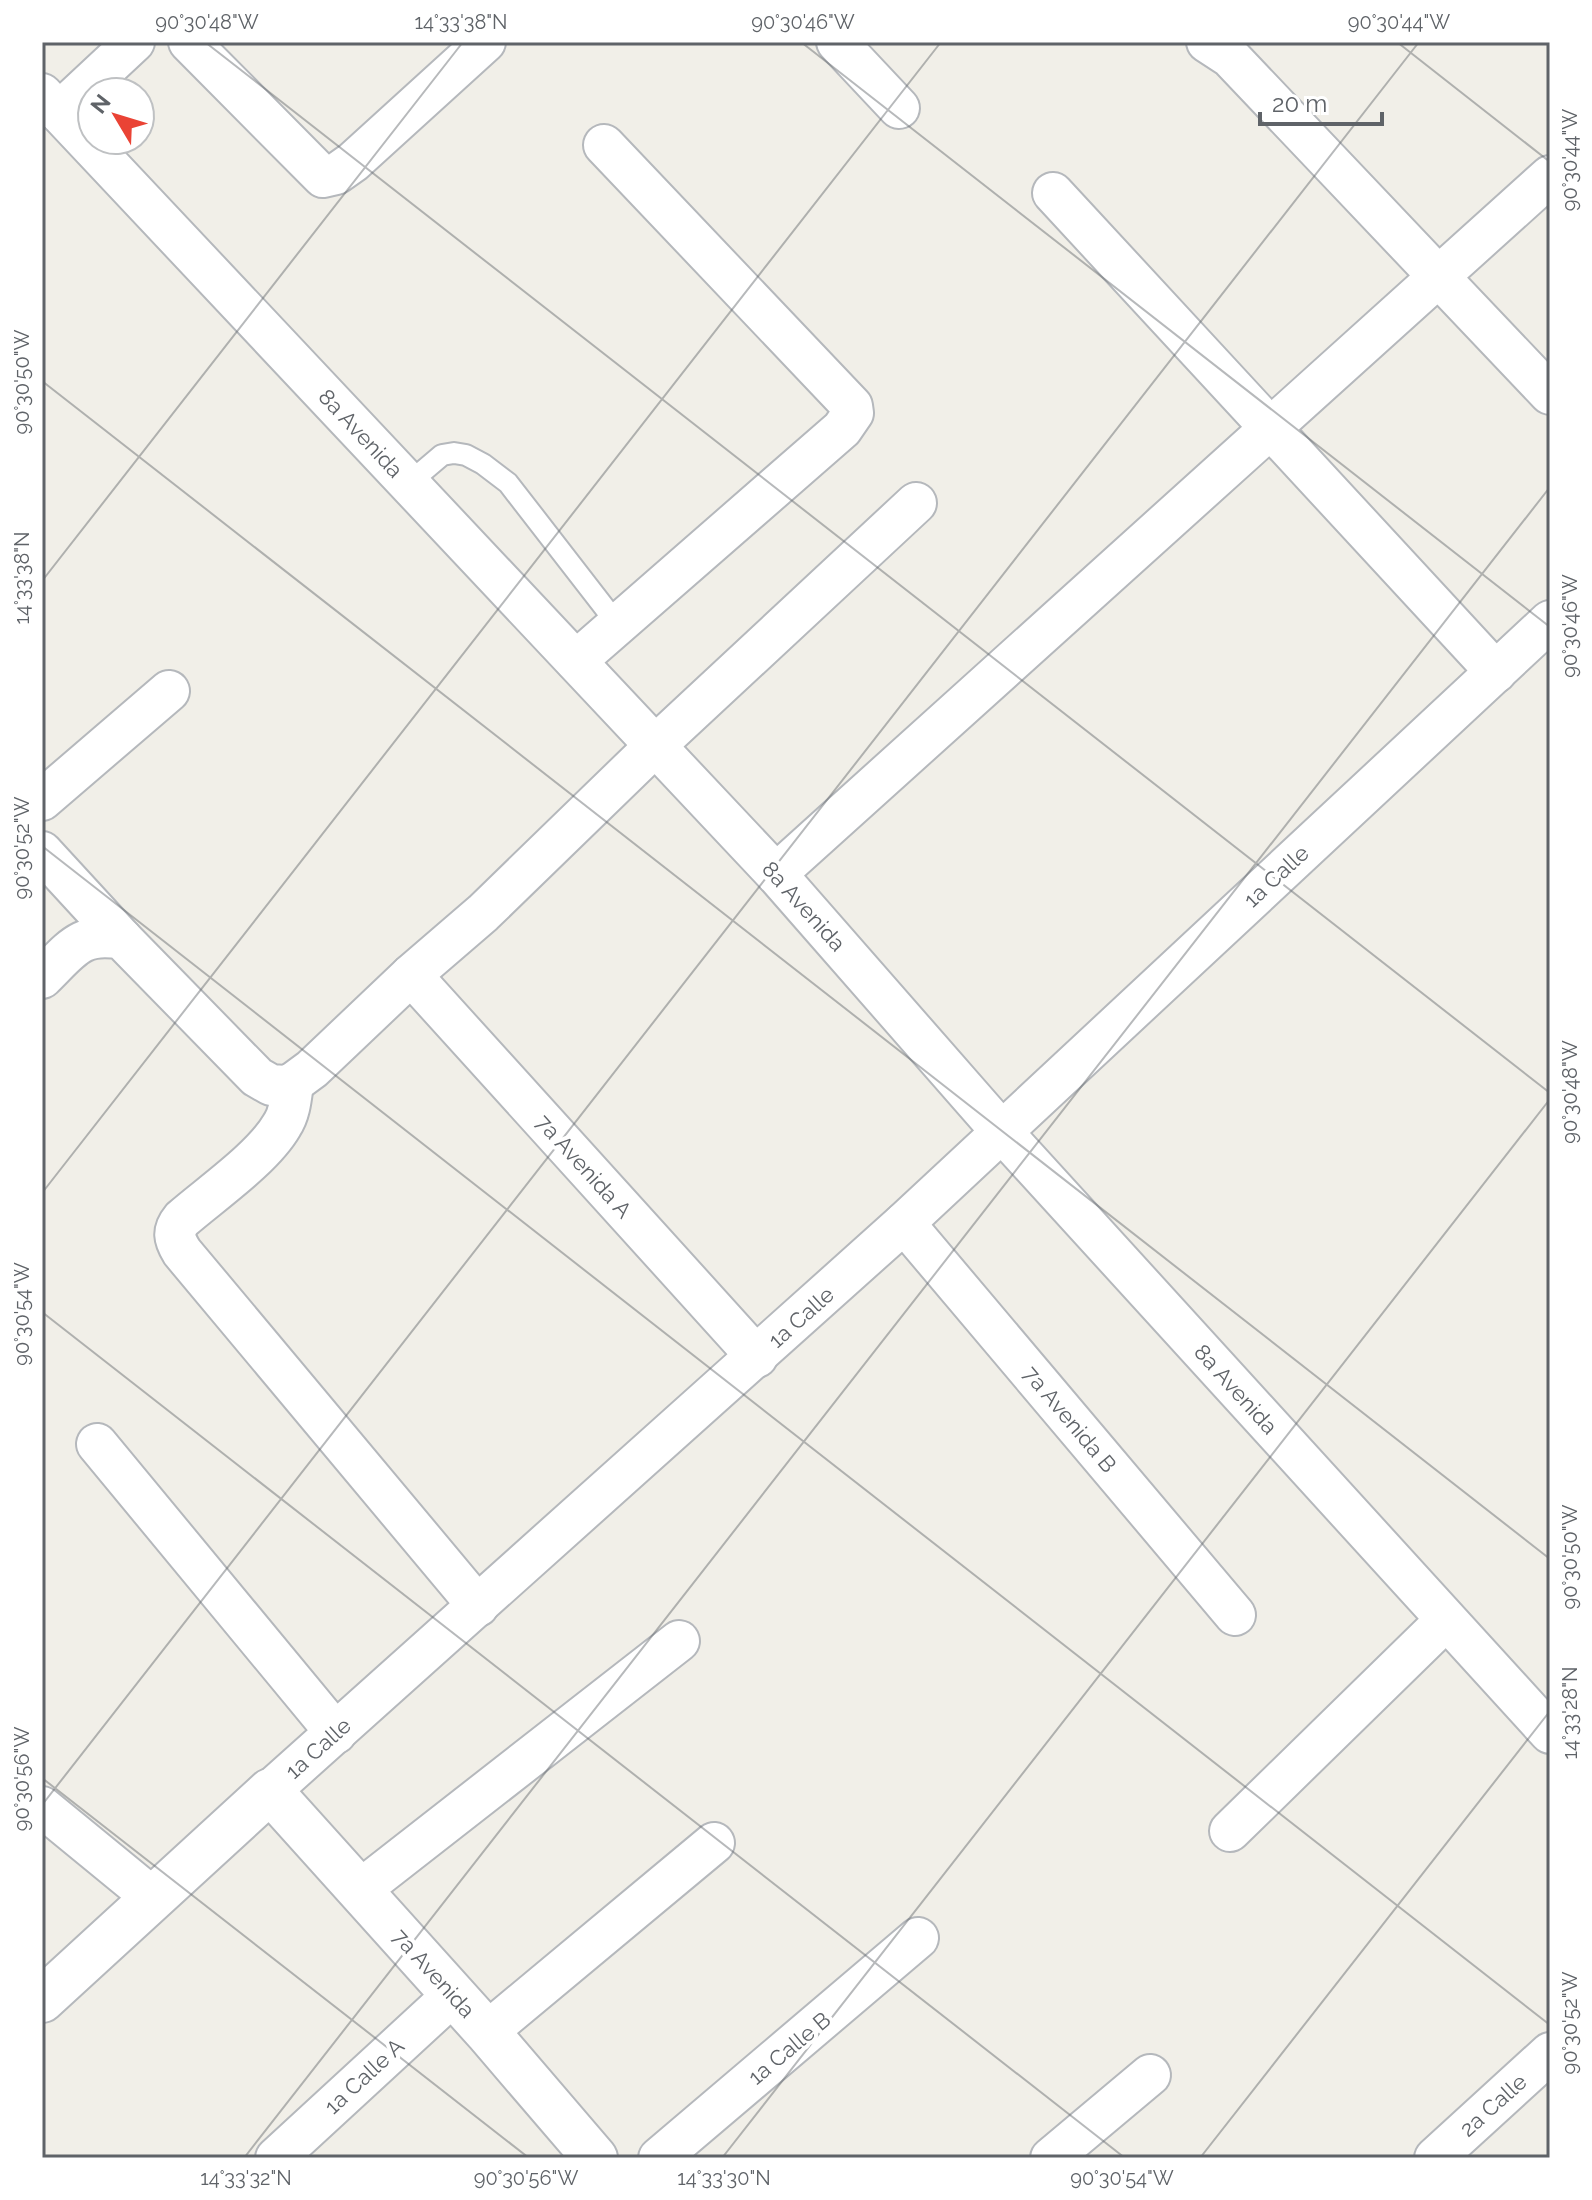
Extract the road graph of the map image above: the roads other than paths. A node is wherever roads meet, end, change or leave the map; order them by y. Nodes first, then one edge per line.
1 (134, 42) edge
2 (189, 42) edge
3 (485, 42) edge
4 (837, 42) edge
5 (1207, 42) edge
6 (50, 103) edge
7 (899, 108) dead end
8 (604, 145) dead end
9 (1550, 176) edge
10 (1053, 193) dead end
11 (1439, 277) junction
12 (1550, 394) edge
13 (1271, 428) junction
14 (409, 483) junction
15 (916, 503) dead end
16 (1550, 621) edge
17 (618, 625) junction
18 (576, 661) junction
19 (1496, 672) junction
20 (169, 691) dead end
21 (656, 745) junction
22 (42, 800) edge
23 (42, 852) edge
24 (776, 874) junction
25 (122, 939) junction
26 (411, 975) junction
27 (42, 978) edge
28 (293, 1083) junction
29 (1002, 1132) junction
30 (904, 1223) junction
31 (757, 1357) junction
32 (97, 1444) dead end
33 (478, 1606) junction
34 (1235, 1615) dead end
35 (1446, 1620) junction
36 (679, 1641) dead end
37 (336, 1733) junction
38 (1550, 1733) edge
39 (270, 1791) junction
40 (42, 1807) edge
41 (1230, 1831) dead end
42 (714, 1843) dead end
43 (360, 1890) junction
44 (153, 1898) junction
45 (918, 1938) dead end
46 (45, 1991) edge
47 (453, 1995) junction
48 (487, 2032) junction
49 (1550, 2053) edge
50 (1150, 2075) dead end
51 (276, 2158) edge
52 (595, 2158) edge
53 (659, 2158) edge
54 (1051, 2158) edge
55 (1435, 2158) edge

1 - 6 street
2 - 3 street
4 - 7 street
5 - 11 street
6 - 14 street, 8a Avenida
8 - 17 street
9 - 11 street
10 - 13 street
11 - 12 street
11 - 13 street
13 - 19 street
13 - 24 street
14 - 17 lane
14 - 18 street, 8a Avenida
15 - 21 street
16 - 19 street, 1a Calle
17 - 18 street
18 - 21 street, 8a Avenida
19 - 29 street, 1a Calle
20 - 22 street
21 - 24 street, 8a Avenida
21 - 26 street
23 - 25 street
24 - 29 street, 8a Avenida
25 - 27 street
25 - 28 street
26 - 28 street
26 - 31 street, 7a Avenida A
28 - 33 street
29 - 30 street, 1a Calle
29 - 35 street, 8a Avenida
30 - 31 street, 1a Calle
30 - 34 street, 7a Avenida B
31 - 33 street, 1a Calle
32 - 37 street
33 - 37 street, 1a Calle
35 - 38 street, 8a Avenida
35 - 41 street
36 - 43 street
37 - 39 street, 1a Calle
39 - 43 street, 7a Avenida
39 - 44 street, 1a Calle
40 - 44 street
42 - 48 street
43 - 47 street, 7a Avenida
44 - 46 street, 1a Calle
45 - 53 street, 1a Calle B
47 - 48 street, 7a Avenida
47 - 51 street, 1a Calle A
48 - 52 street, 7a Avenida
49 - 55 street, 2a Calle
50 - 54 street

